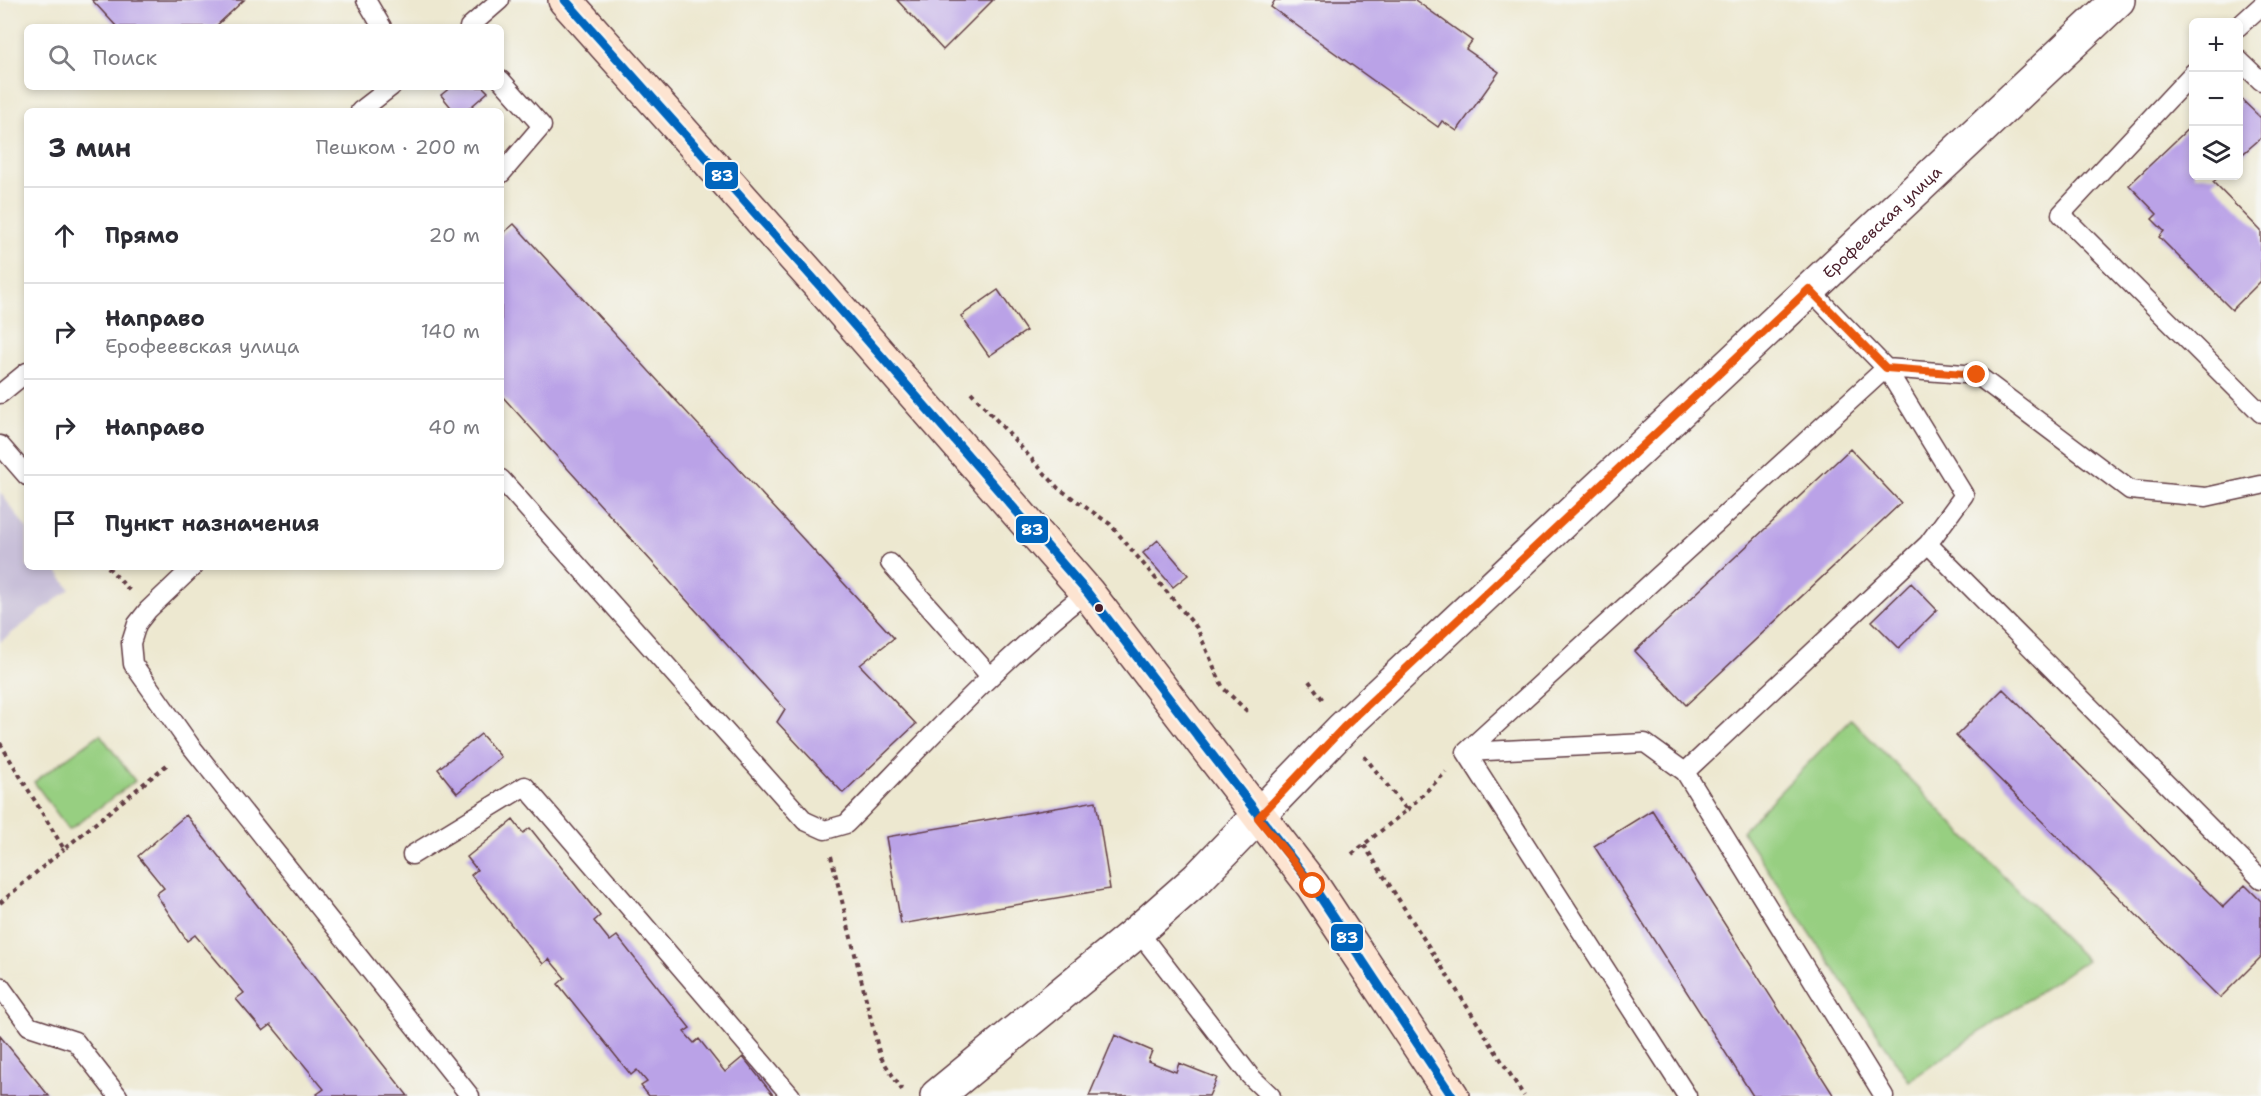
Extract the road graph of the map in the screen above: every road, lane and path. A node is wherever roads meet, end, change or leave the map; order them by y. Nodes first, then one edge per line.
1 (366, 0) edge
2 (500, 0) edge
3 (565, 0) edge
4 (2118, 0) edge
5 (2261, 6) edge
6 (2243, 22) edge
7 (380, 24) edge
8 (473, 24) edge
9 (2243, 64) edge
10 (2189, 76) edge
11 (2261, 81) edge
12 (504, 83) edge
13 (387, 90) edge
14 (364, 108) edge
15 (504, 170) edge
16 (1809, 289) junction
17 (1886, 368) junction
18 (24, 374) edge
19 (971, 392) dead end
20 (0, 394) edge
21 (2261, 413) edge
22 (0, 445) edge
23 (24, 473) edge
24 (504, 482) edge
25 (2261, 485) edge
26 (1928, 544) junction
27 (890, 563) dead end
28 (190, 570) edge
29 (1087, 592) junction
30 (990, 676) junction
31 (1308, 681) dead end
32 (1324, 702) dead end
33 (1249, 713) dead end
34 (0, 743) edge
35 (190, 745) junction
36 (1358, 748) dead end
37 (1466, 752) junction
38 (1685, 772) junction
39 (1407, 810) junction
40 (1258, 818) junction
41 (825, 831) junction
42 (1364, 845) junction
43 (64, 849) junction
44 (1352, 854) dead end
45 (412, 855) dead end
46 (2261, 879) edge
47 (0, 903) edge
48 (1138, 930) junction
49 (0, 986) edge
50 (118, 1096) edge
51 (471, 1096) edge
52 (791, 1096) edge
53 (906, 1096) edge
54 (937, 1096) edge
55 (1271, 1096) edge
56 (1452, 1096) edge
57 (1524, 1096) edge
58 (1687, 1096) edge
59 (1884, 1096) edge

1 - 7 lane
2 - 8 lane
3 - 29 main road
4 - 16 street, Ерофеевская улица
5 - 6 lane
9 - 11 lane
10 - 21 lane
12 - 15 lane
13 - 14 lane
16 - 17 lane
16 - 40 street, Ерофеевская улица
17 - 25 lane
17 - 26 lane
17 - 37 lane
18 - 20 lane
19 - 33 path
22 - 23 lane
24 - 41 lane
26 - 38 lane
26 - 46 lane
27 - 30 lane
28 - 35 lane
29 - 30 lane
29 - 40 main road
30 - 41 lane
31 - 32 path
34 - 43 path
35 - 43 path
35 - 51 lane
36 - 39 path
37 - 38 lane
37 - 39 path
37 - 58 lane
38 - 59 lane
39 - 42 path
40 - 48 street, Ерофеевская улица
40 - 56 main road
41 - 53 path
42 - 44 path
42 - 57 path
43 - 47 path
45 - 52 lane
48 - 54 street, Ерофеевская улица
48 - 55 lane
49 - 50 lane

